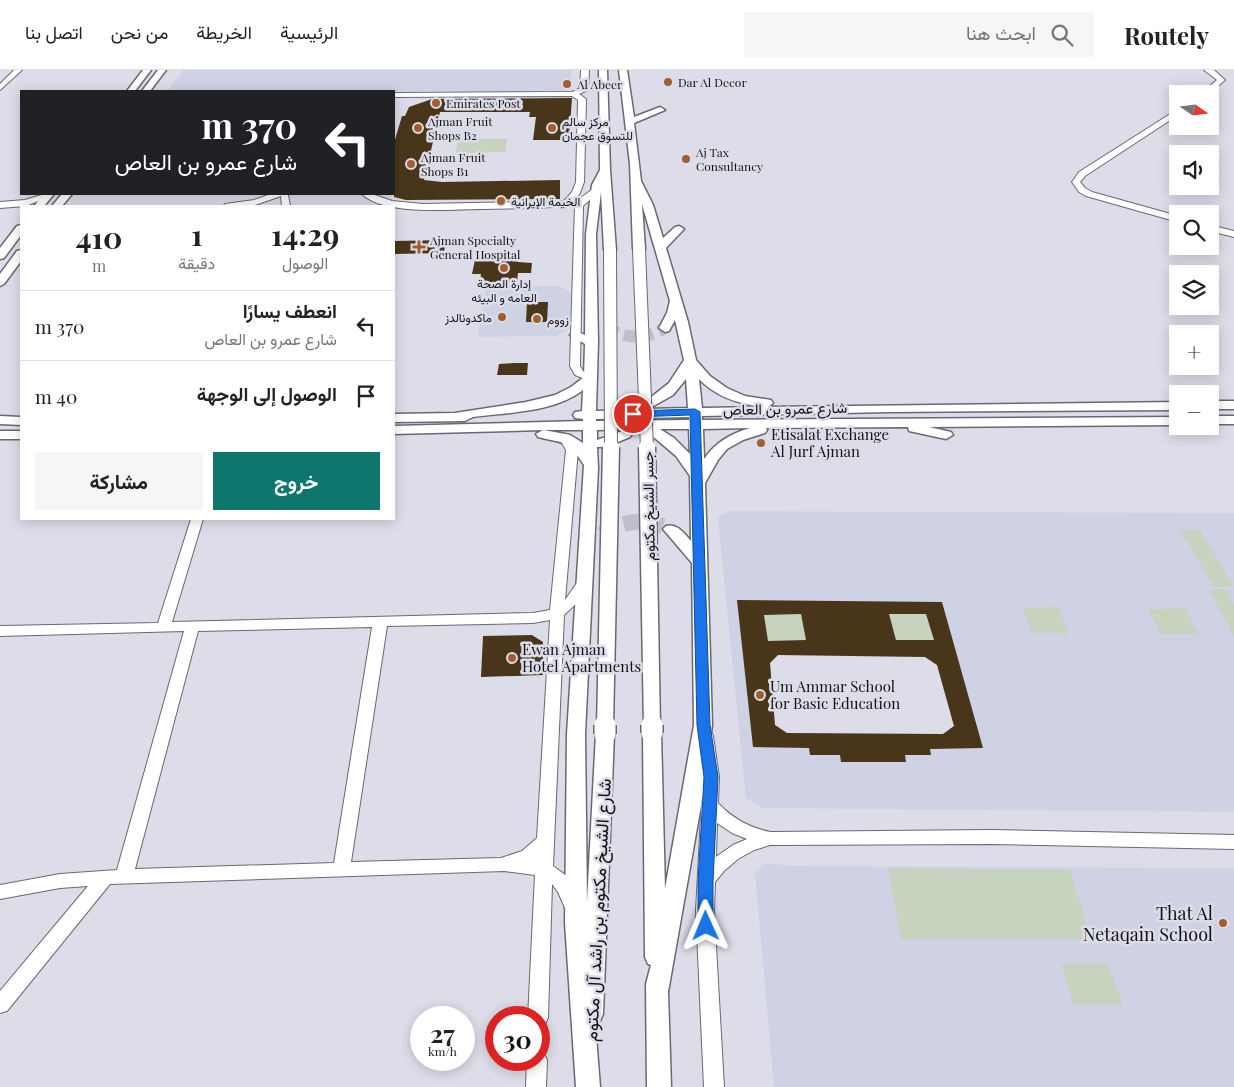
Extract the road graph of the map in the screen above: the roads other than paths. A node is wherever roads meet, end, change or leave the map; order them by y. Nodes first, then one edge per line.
1 (18, 70) edge
2 (147, 70) edge
3 (162, 70) edge
4 (585, 70) edge
5 (603, 70) edge
6 (623, 70) edge
7 (1208, 70) edge
8 (1214, 85) edge
9 (0, 88) edge
10 (132, 90) edge
11 (149, 90) edge
12 (412, 94) junction
13 (573, 94) junction
14 (395, 95) edge
15 (395, 99) edge
16 (660, 110) dead end
17 (1169, 117) edge
18 (630, 122) junction
19 (605, 170) junction
20 (636, 181) junction
21 (596, 191) junction
22 (48, 195) edge
23 (368, 195) edge
24 (279, 200) edge
25 (580, 202) junction
26 (566, 204) junction
27 (0, 205) edge
28 (22, 205) edge
29 (40, 205) edge
30 (236, 205) edge
31 (253, 205) edge
32 (18, 206) edge
33 (1169, 216) edge
34 (20, 229) edge
35 (678, 229) dead end
36 (1219, 230) edge
37 (1234, 234) edge
38 (662, 247) junction
39 (0, 256) edge
40 (19, 259) edge
41 (576, 279) junction
42 (0, 282) edge
43 (592, 287) junction
44 (676, 299) junction
45 (592, 308) junction
46 (607, 328) tunnel mouth
47 (665, 328) dead end
48 (576, 335) junction
49 (592, 342) junction
50 (690, 360) junction
51 (590, 378) junction
52 (1219, 405) edge
53 (1234, 405) edge
54 (1169, 406) edge
55 (830, 410) junction
56 (395, 418) edge
57 (661, 418) joint
58 (630, 419) junction
59 (0, 420) edge
60 (1219, 420) edge
61 (1234, 420) edge
62 (589, 421) junction
63 (698, 421) junction
64 (455, 422) junction
65 (885, 422) junction
66 (1169, 422) edge
67 (20, 423) edge
68 (20, 423) edge
69 (820, 423) junction
70 (0, 425) edge
71 (395, 430) edge
72 (0, 435) edge
73 (20, 435) edge
74 (946, 435) dead end
75 (565, 438) junction
76 (669, 440) junction
77 (601, 444) junction
78 (591, 468) junction
79 (698, 481) junction
80 (197, 520) edge
81 (671, 529) tunnel mouth
82 (602, 534) tunnel mouth
83 (586, 552) junction
84 (699, 562) junction
85 (584, 582) junction
86 (557, 613) junction
87 (533, 618) junction
88 (380, 623) junction
89 (192, 627) junction
90 (163, 628) junction
91 (557, 630) junction
92 (0, 631) edge
93 (703, 725) junction
94 (605, 734) joint
95 (711, 806) junction
96 (548, 835) junction
97 (771, 839) junction
98 (1234, 842) edge
99 (501, 865) junction
100 (544, 869) junction
101 (341, 871) junction
102 (124, 876) junction
103 (105, 878) junction
104 (705, 882) junction
105 (0, 892) edge
106 (576, 923) junction
107 (657, 993) junction
108 (0, 1005) edge
109 (538, 1006) edge
110 (537, 1071) edge
111 (536, 1087) edge
112 (588, 1087) edge
113 (659, 1087) edge
114 (714, 1087) edge

1 - 9 street
2 - 10 main road
3 - 11 main road
4 - 13 street
5 - 19 main road
6 - 18 main road
7 - 8 street
12 - 13 street
12 - 14 street
12 - 15 street
13 - 26 street
16 - 18 main road
17 - 33 street
18 - 20 main road
19 - 21 main road
19 - 94 main road, bridge
20 - 38 main road
20 - 107 main road, جسر الشيخ مكتوم, bridge
21 - 25 street
21 - 43 main road
22 - 28 street
22 - 29 main road
23 - 26 street
24 - 30 street
24 - 31 street
25 - 26 street
25 - 41 street
27 - 32 street
34 - 39 main road
35 - 38 main road
36 - 37 street
38 - 44 main road
40 - 42 main road
41 - 43 main road
41 - 48 street
43 - 45 main road
44 - 47 main road
44 - 50 main road
45 - 46 main road
45 - 49 main road
48 - 49 main road
48 - 51 street
49 - 51 main road
50 - 55 main road
50 - 58 main road
50 - 63 main road
51 - 58 main road
51 - 62 main road
51 - 64 main road
52 - 53 main road
54 - 55 main road, شارع عمرو بن العاص
55 - 63 main road
56 - 64 main road, شارع عمرو بن العاص
57 - 58 main road
57 - 63 main road
58 - 62 main road, شارع عمرو بن العاص
58 - 63 main road, شارع عمرو بن العاص
58 - 76 main road
58 - 77 main road
59 - 67 main road
60 - 61 main road
62 - 64 main road, شارع عمرو بن العاص
62 - 78 main road
63 - 69 main road, شارع عمرو بن العاص
63 - 79 main road
64 - 71 main road, شارع عمرو بن العاص
64 - 75 main road
65 - 66 main road, شارع عمرو بن العاص
65 - 69 main road, شارع عمرو بن العاص
65 - 74 main road
68 - 70 main road
69 - 79 main road
72 - 73 main road
75 - 78 main road
75 - 86 street
76 - 77 main road
76 - 79 main road
77 - 78 main road
78 - 83 main road
79 - 84 main road
80 - 90 street
81 - 84 main road
82 - 83 main road
83 - 85 main road
84 - 93 main road
85 - 86 street
85 - 106 main road
86 - 87 street
86 - 91 street
87 - 88 street
87 - 91 street
88 - 89 street
88 - 101 street
89 - 90 street
89 - 102 street
90 - 92 street
91 - 96 street
93 - 95 street
93 - 107 main road
94 - 112 main road, شارع الشيخ مكتوم بن راشد آل مكتوم
95 - 97 street
95 - 104 street
96 - 99 street
96 - 100 street
97 - 98 street
97 - 104 street
99 - 100 street
99 - 101 street
100 - 106 street
100 - 109 street
101 - 102 street
102 - 103 street
103 - 105 street
103 - 108 street
104 - 114 street
106 - 112 main road
107 - 113 main road
110 - 111 street

